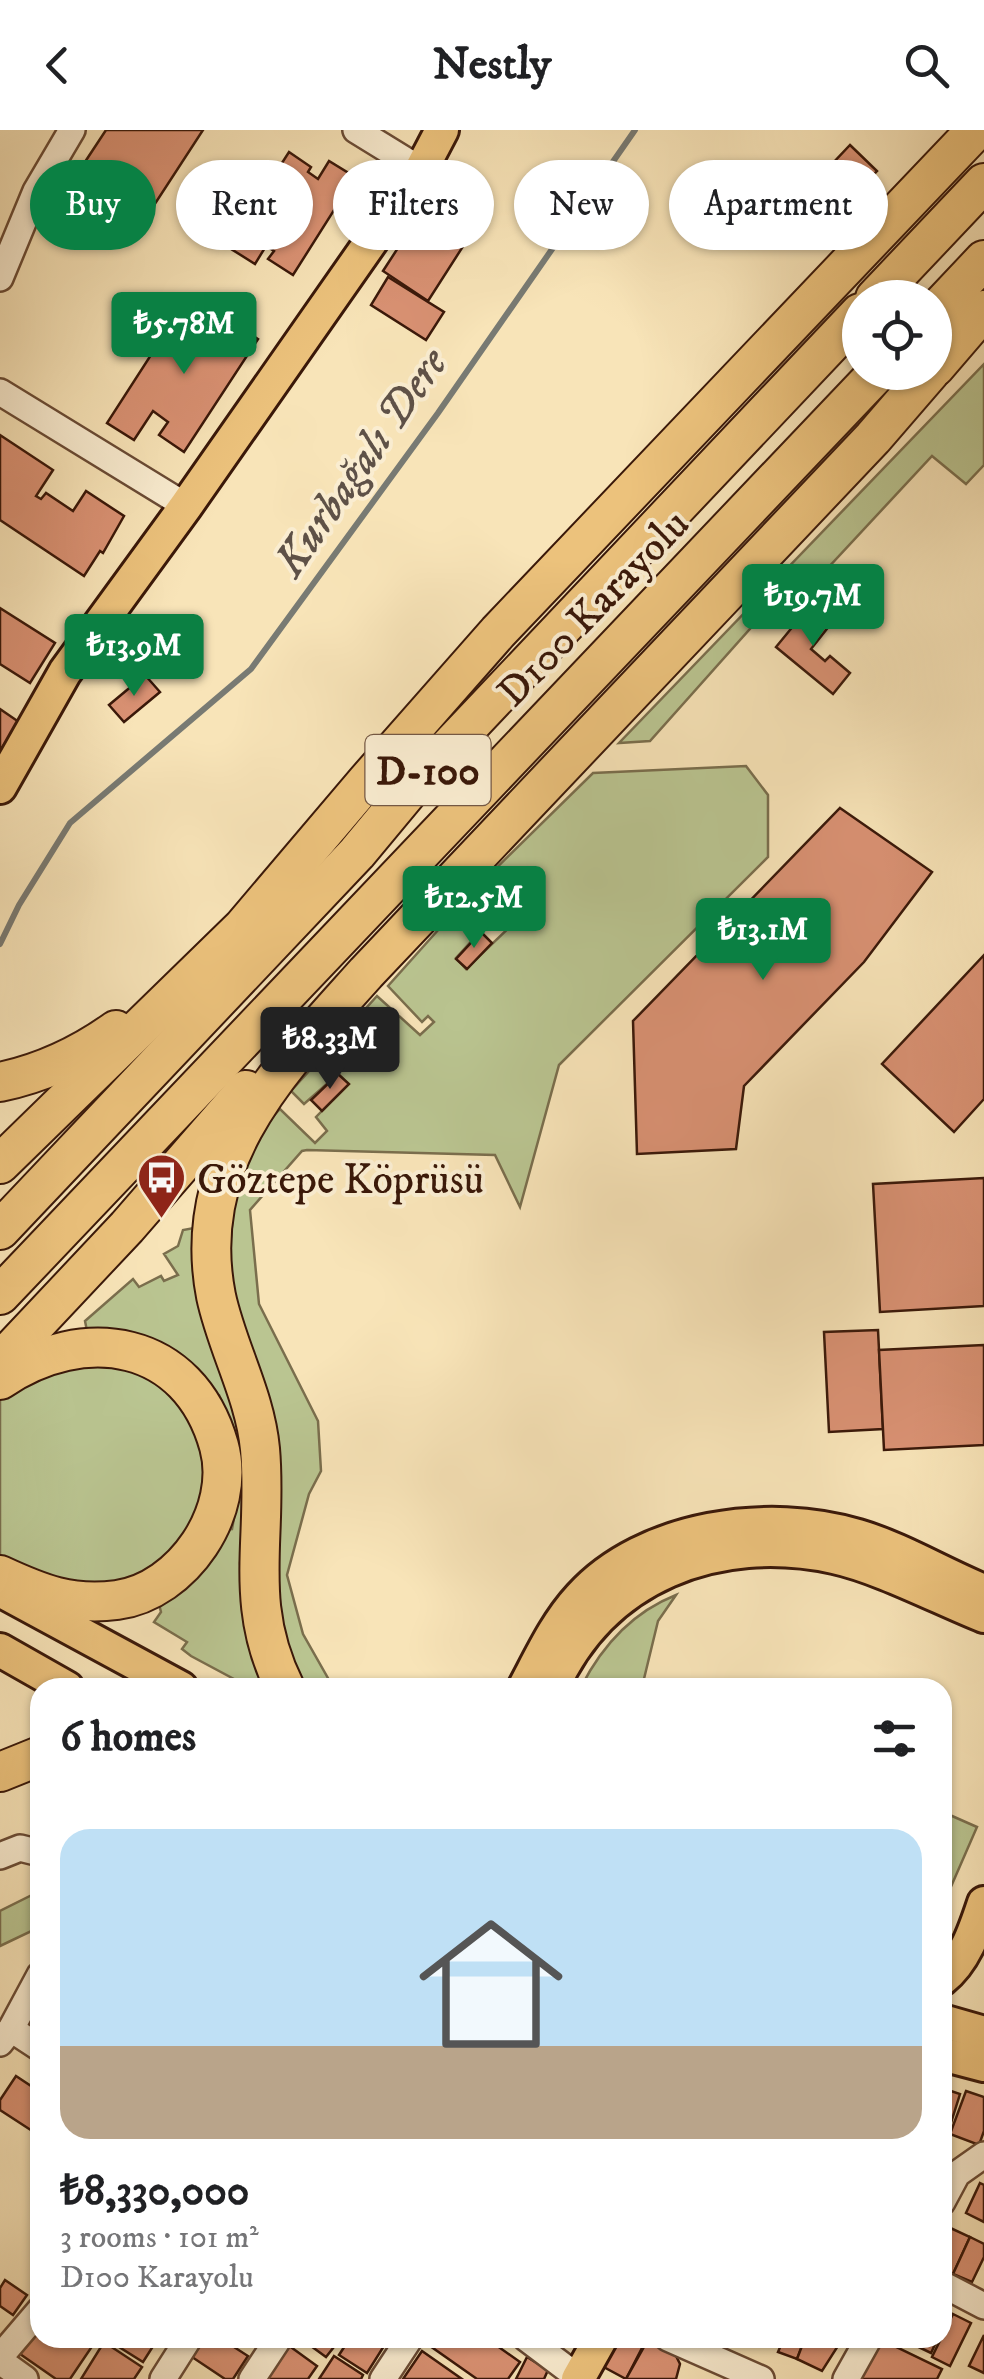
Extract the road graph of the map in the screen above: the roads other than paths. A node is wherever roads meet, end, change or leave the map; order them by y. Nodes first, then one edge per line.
1 (72, 130) edge
2 (356, 130) edge
3 (442, 130) edge
4 (976, 130) edge
5 (404, 160) edge
6 (426, 160) edge
7 (984, 182) edge
8 (364, 250) edge
9 (984, 260) edge
10 (0, 278) edge
11 (892, 280) edge
12 (952, 294) edge
13 (984, 310) edge
14 (984, 324) edge
15 (842, 333) edge
16 (952, 347) edge
17 (861, 390) edge
18 (914, 390) edge
19 (0, 392) edge
20 (873, 438) junction
21 (186, 506) junction
22 (416, 782) junction
23 (0, 788) edge
24 (243, 928) junction
25 (210, 960) junction
26 (366, 973) junction
27 (0, 1082) edge
28 (0, 1164) edge
29 (0, 1230) edge
30 (0, 1295) edge
31 (0, 1362) edge
32 (0, 1380) edge
33 (0, 1575) edge
34 (0, 1590) edge
35 (984, 1590) edge
36 (0, 1614) edge
37 (984, 1616) edge
38 (0, 1650) edge
39 (0, 1676) edge
40 (49, 1678) edge
41 (117, 1678) edge
42 (163, 1678) edge
43 (281, 1678) edge
44 (529, 1678) edge
45 (558, 1678) edge
46 (30, 1691) edge
47 (30, 1760) edge
48 (0, 1772) edge
49 (30, 1851) edge
50 (0, 1856) edge
51 (984, 1903) edge
52 (952, 1972) edge
53 (30, 1993) edge
54 (952, 2024) edge
55 (984, 2033) edge
56 (6, 2036) edge
57 (30, 2044) edge
58 (952, 2057) edge
59 (984, 2066) edge
60 (984, 2155) edge
61 (952, 2169) edge
62 (952, 2289) edge
63 (984, 2306) edge
64 (30, 2322) edge
65 (183, 2348) edge
66 (272, 2348) edge
67 (404, 2348) edge
68 (539, 2348) edge
69 (583, 2348) edge
70 (595, 2348) edge
71 (680, 2348) edge
72 (863, 2348) edge
73 (0, 2359) edge
74 (705, 2368) edge
75 (579, 2378) edge
76 (24, 2379) edge
77 (163, 2379) edge
78 (252, 2379) edge
79 (384, 2379) edge
80 (761, 2379) edge
81 (846, 2379) edge

1 - 10 street
2 - 5 street
3 - 6 main road
4 - 24 highway
7 - 11 highway
8 - 21 main road
9 - 12 highway
13 - 16 highway
14 - 20 street
15 - 22 highway, D100 Karayolu / D-100
17 - 30 highway, D100 Karayolu / D-100
18 - 20 highway
19 - 21 street
20 - 26 highway
21 - 23 main road
22 - 24 highway
22 - 29 highway, D100 Karayolu / D-100
24 - 25 highway
25 - 27 highway
25 - 28 highway
26 - 31 highway
26 - 43 highway
32 - 33 highway
34 - 42 main road
35 - 44 main road
36 - 41 main road
37 - 45 main road
38 - 40 main road
39 - 46 main road
47 - 48 highway
49 - 50 street
51 - 52 main road
53 - 56 street
54 - 55 main road
56 - 57 street
58 - 59 main road
60 - 61 street
62 - 63 street
64 - 73 street
65 - 77 street
66 - 78 street
67 - 79 street
68 - 75 street
69 - 75 main road
70 - 75 main road
71 - 74 street
72 - 81 street
73 - 76 street
74 - 80 street

